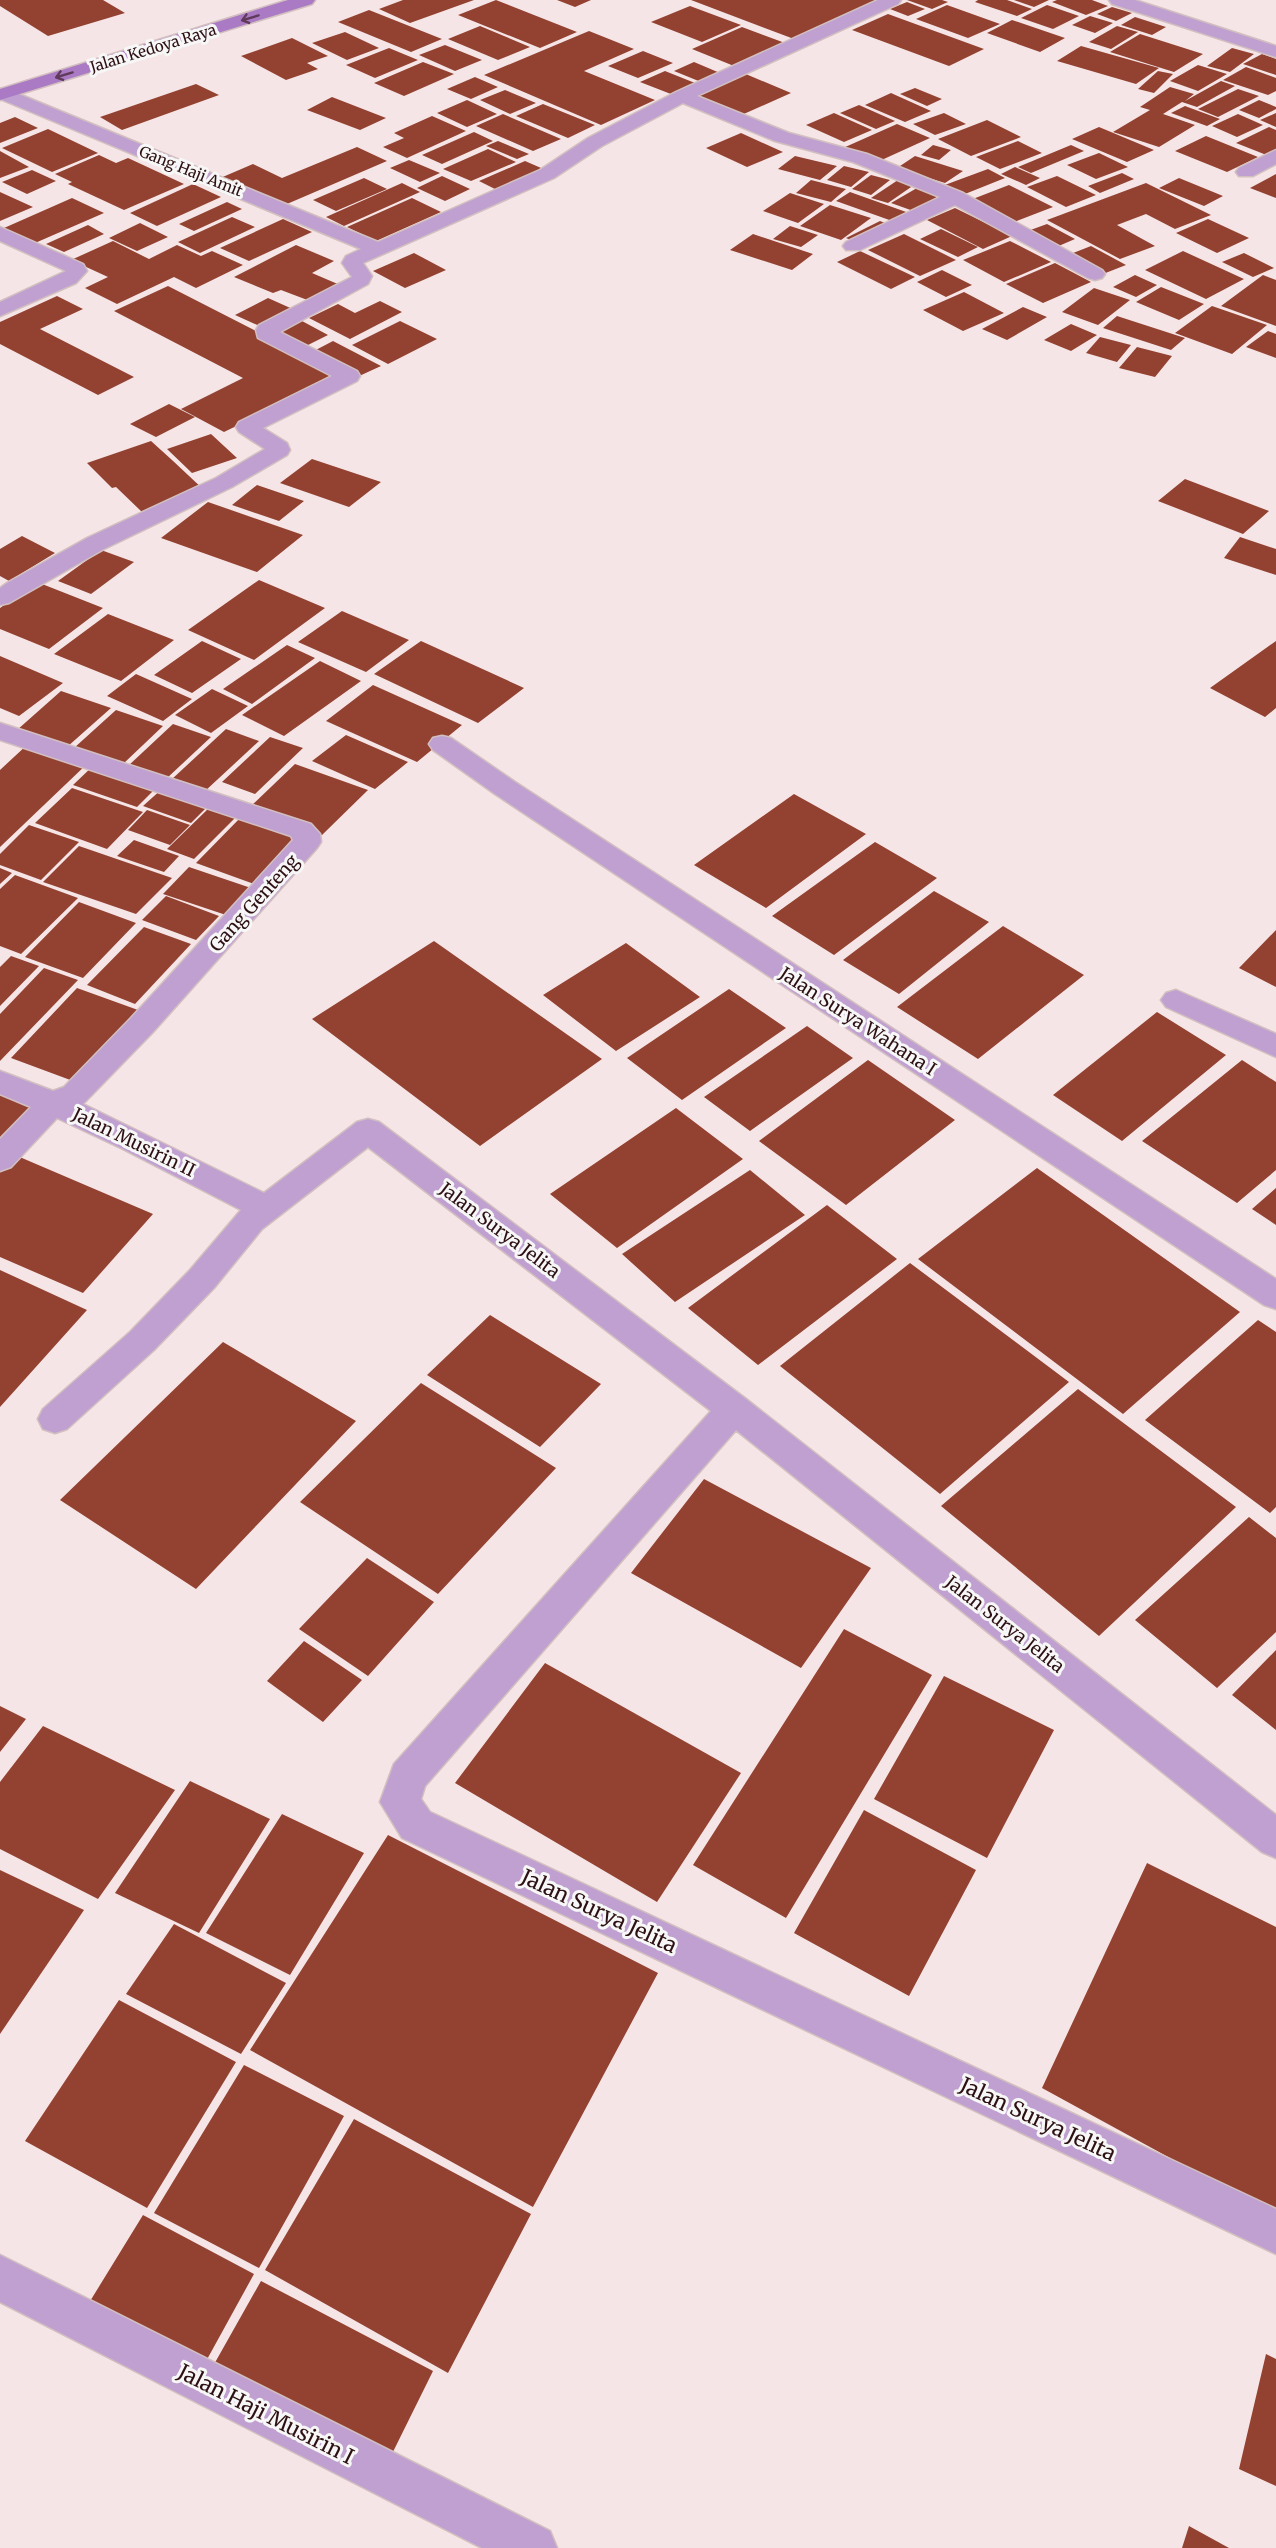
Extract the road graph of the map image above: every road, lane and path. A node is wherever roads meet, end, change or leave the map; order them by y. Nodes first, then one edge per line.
1 (306, 0) edge
2 (892, 0) edge
3 (1118, 0) edge
4 (1276, 52) edge
5 (1, 94) edge
6 (682, 96) junction
7 (1276, 156) edge
8 (1246, 172) dead end
9 (956, 197) junction
10 (0, 233) edge
11 (853, 246) dead end
12 (378, 249) junction
13 (1095, 274) dead end
14 (0, 310) edge
15 (0, 598) edge
16 (6, 741) edge
17 (442, 744) dead end
18 (1176, 1000) dead end
19 (1276, 1046) edge
20 (0, 1082) edge
21 (54, 1103) junction
22 (0, 1159) edge
23 (265, 1208) junction
24 (1276, 1296) edge
25 (734, 1409) junction
26 (55, 1419) dead end
27 (1276, 1839) edge
28 (1276, 2232) edge
29 (0, 2278) edge
30 (533, 2548) edge

1 -> 5 street, Jalan Kedoya Raya
2 - 6 street
3 - 4 street
5 - 12 street, Gang Haji Amit
6 - 9 street
6 - 12 street
7 - 8 street
9 - 11 street
9 - 13 street
10 - 14 street
12 - 15 street
16 - 21 street, Gang Genteng
17 - 24 street, Jalan Surya Wahana I
18 - 19 street
20 - 21 street, Jalan Musirin II
21 - 22 street
21 - 23 street, Jalan Musirin II
23 - 25 street, Jalan Surya Jelita
23 - 26 street
25 - 27 street, Jalan Surya Jelita
25 - 28 street, Jalan Surya Jelita
29 - 30 street, Jalan Haji Musirin I

